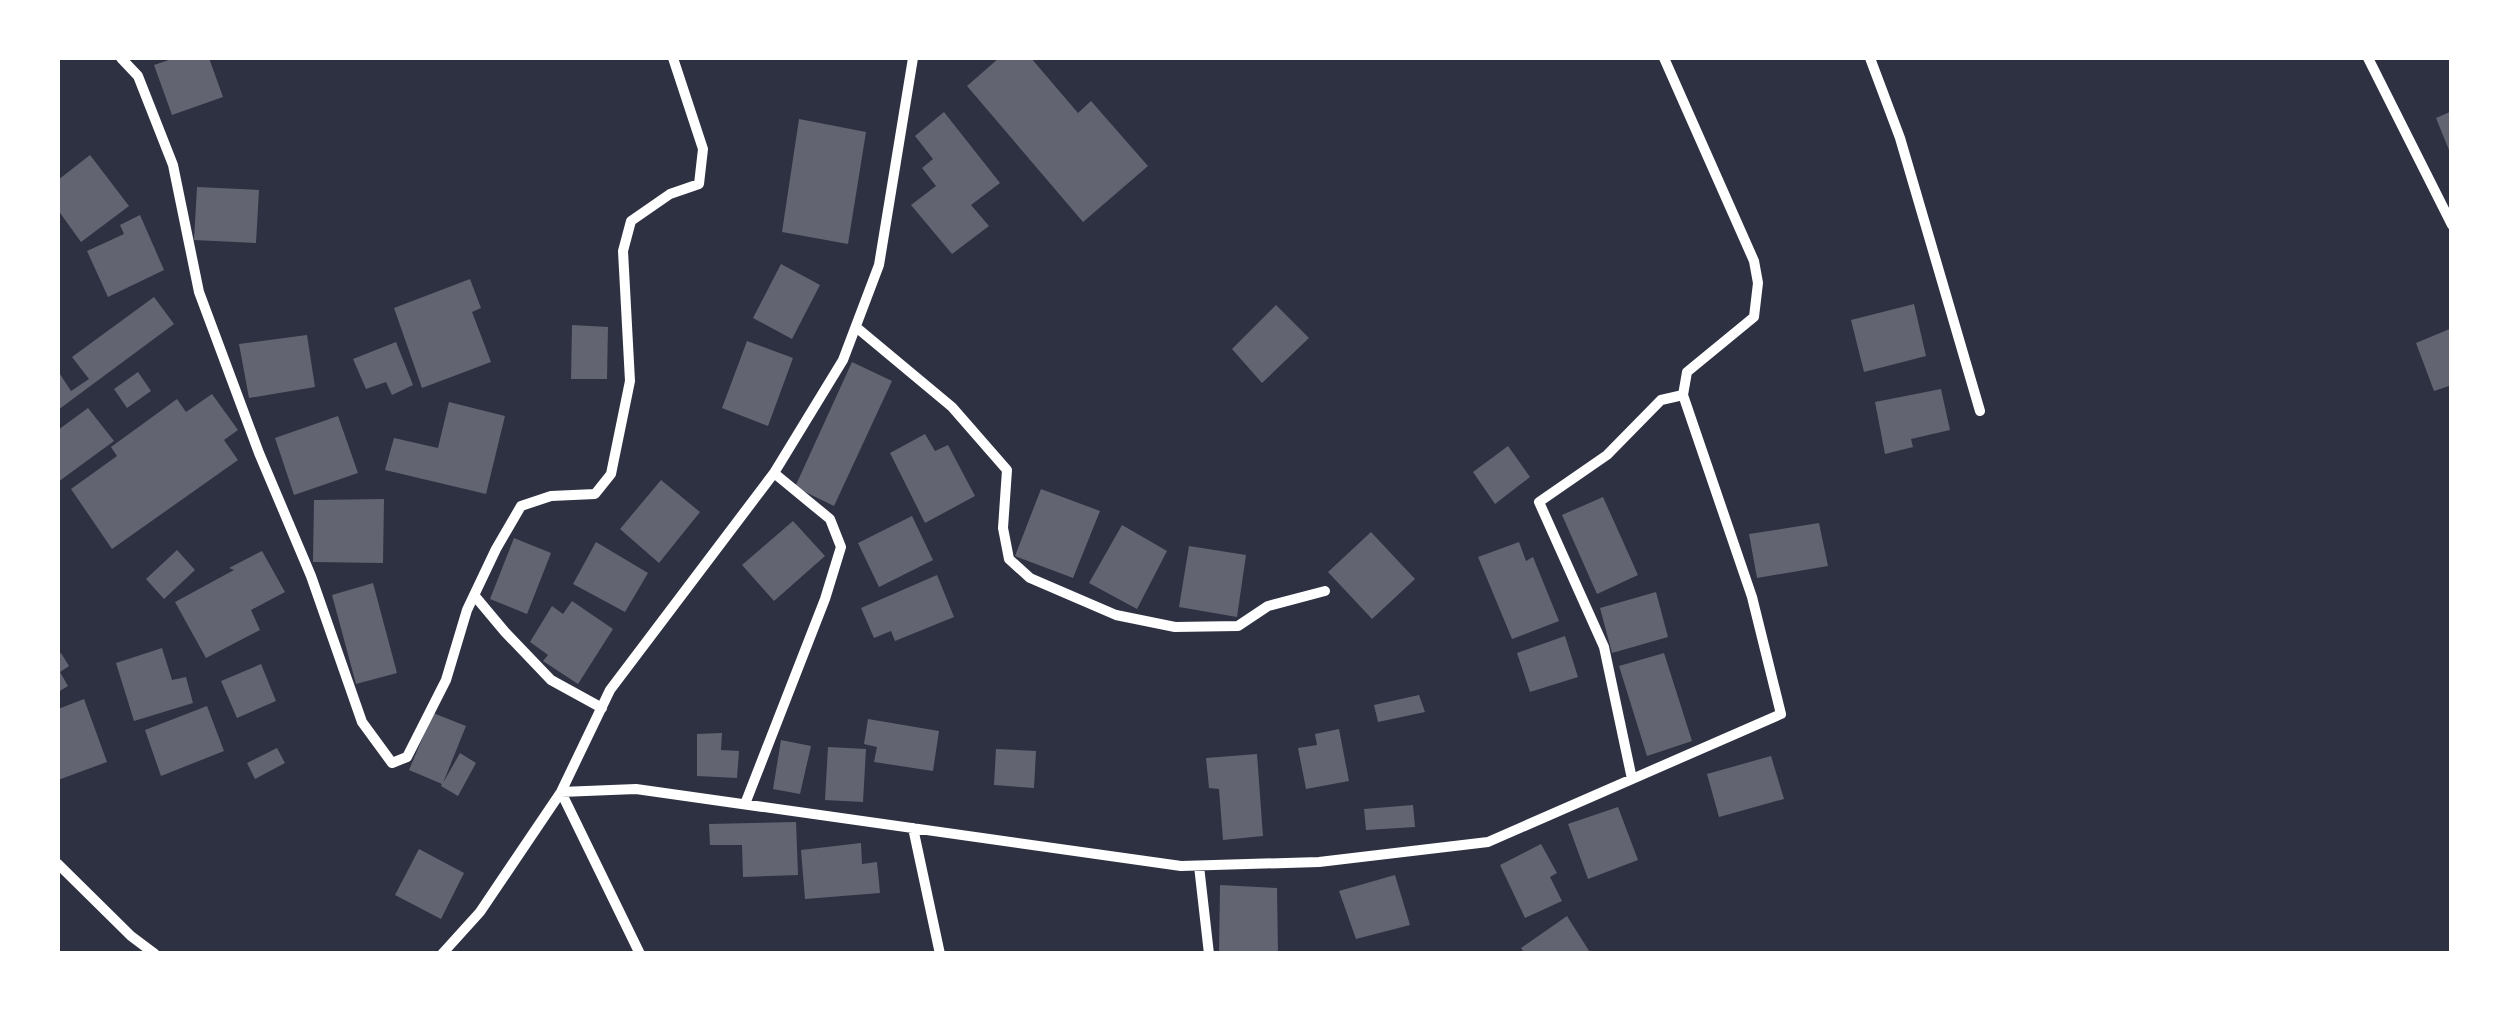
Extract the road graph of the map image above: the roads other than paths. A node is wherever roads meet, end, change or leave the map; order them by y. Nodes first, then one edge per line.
1 (122, 58) edge
2 (673, 58) edge
3 (913, 58) edge
4 (1664, 58) edge
5 (1870, 58) edge
6 (2368, 58) edge
7 (2452, 225) edge
8 (856, 327) junction
9 (1683, 395) junction
10 (1980, 412) dead end
11 (774, 473) junction
12 (1325, 591) dead end
13 (474, 594) junction
14 (602, 708) junction
15 (1632, 780) junction
16 (561, 792) junction
17 (744, 804) junction
18 (913, 828) junction
19 (1200, 866) junction
20 (60, 871) edge
21 (155, 954) edge
22 (442, 954) edge
23 (640, 954) edge
24 (940, 954) edge
25 (1209, 954) edge

1 - 13 street
2 - 13 street
3 - 8 street
4 - 9 street
5 - 10 street
6 - 7 street
8 - 11 street
8 - 12 street
9 - 15 street
9 - 15 street
11 - 14 street
11 - 17 street
13 - 14 street
14 - 16 street
15 - 19 street
16 - 17 street
16 - 22 street
16 - 23 street
17 - 18 street
18 - 19 street
18 - 24 street
19 - 25 street
20 - 21 street

